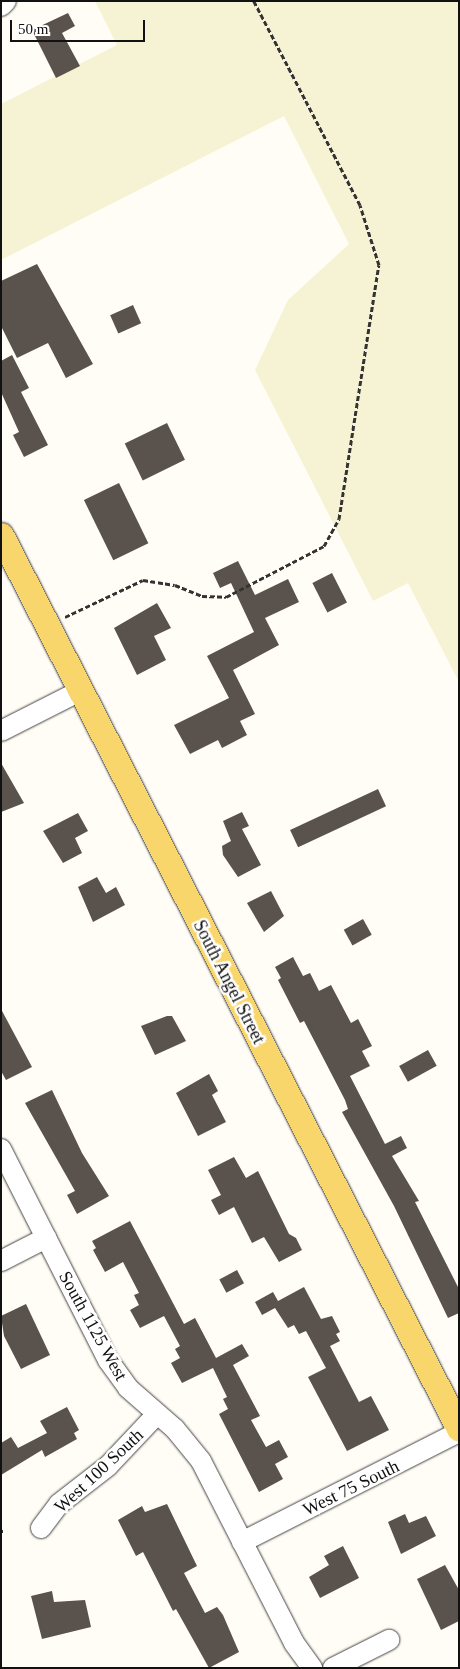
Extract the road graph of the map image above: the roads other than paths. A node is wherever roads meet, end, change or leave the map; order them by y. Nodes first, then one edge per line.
1 (6, 1) edge
2 (1, 6) edge
3 (1, 535) edge
4 (80, 692) junction
5 (1, 731) edge
6 (1, 1149) edge
7 (46, 1238) junction
8 (1, 1261) edge
9 (157, 1414) junction
10 (459, 1431) edge
11 (41, 1528) dead end
12 (242, 1542) junction
13 (389, 1640) dead end
14 (312, 1668) edge
15 (333, 1668) edge

1 - 2 street
3 - 4 main road, South Angel Street
4 - 5 street
4 - 10 main road, South Angel Street
6 - 7 street, South 1125 West
7 - 8 street
7 - 9 street, South 1125 West
9 - 11 street, West 100 South
9 - 12 street, South 1125 West
10 - 12 street, West 75 South
12 - 14 street, South 1125 West
13 - 15 street

